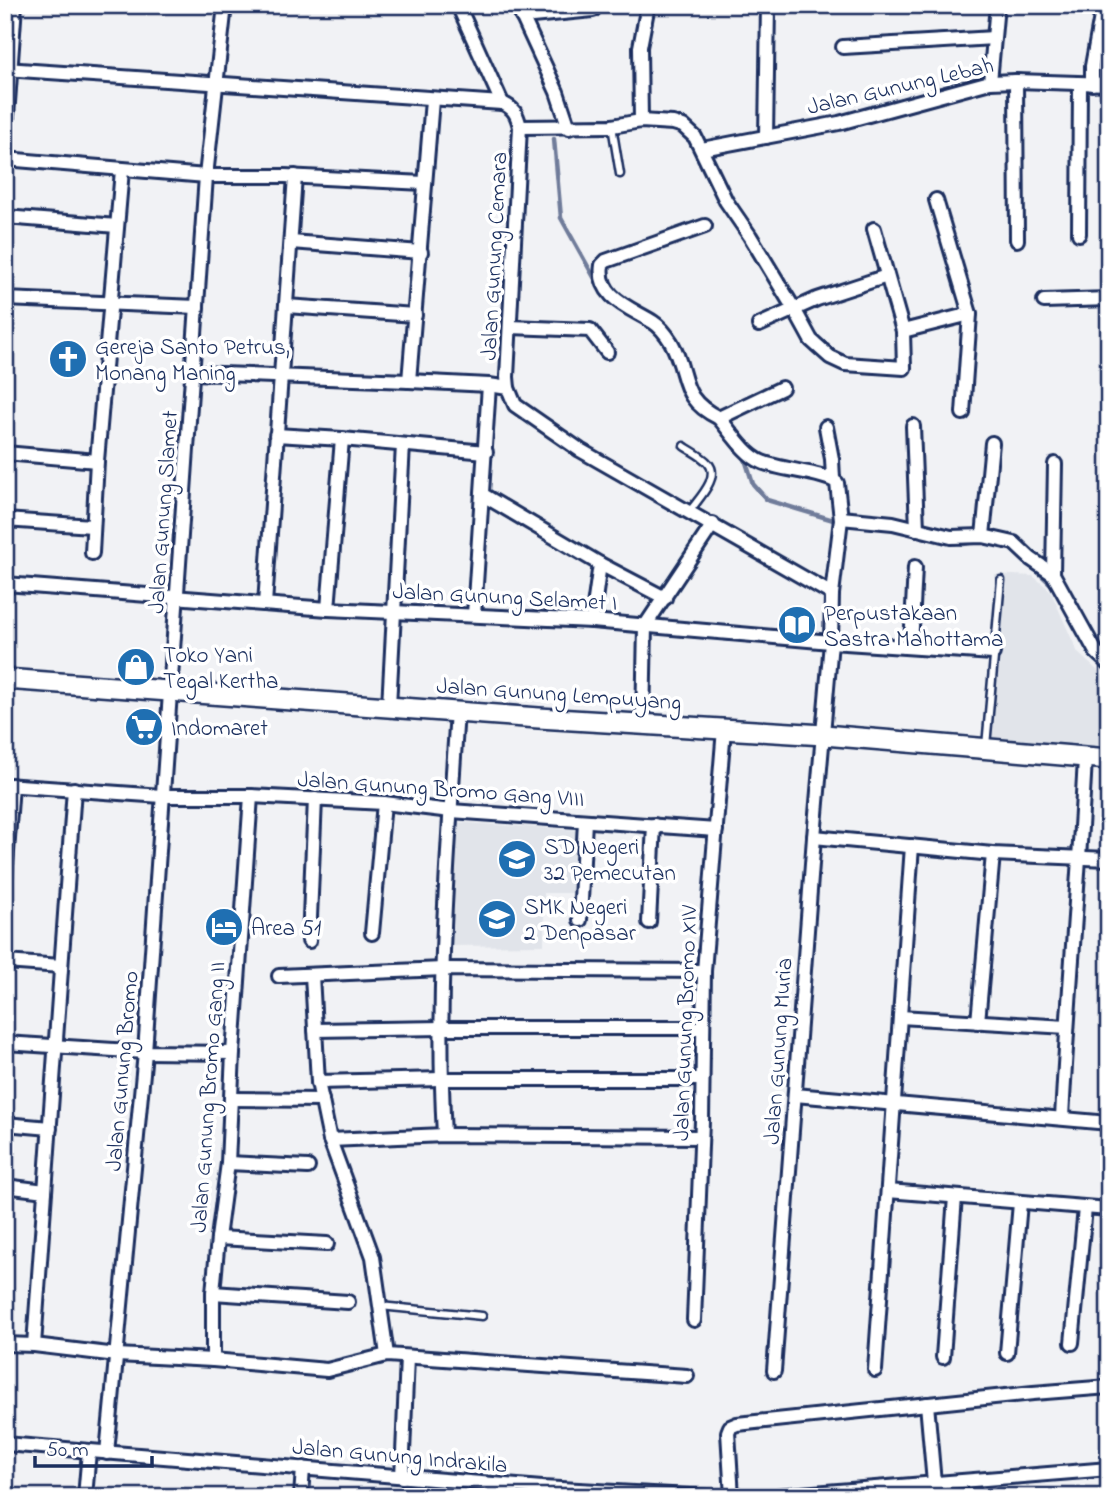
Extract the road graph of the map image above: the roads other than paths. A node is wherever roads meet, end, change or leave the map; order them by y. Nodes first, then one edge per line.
1 (15, 5) edge
2 (226, 5) edge
3 (458, 5) edge
4 (648, 5) edge
5 (768, 5) edge
6 (997, 5) edge
7 (1103, 5) edge
8 (593, 10) dead end
9 (519, 11) edge
10 (994, 38) junction
11 (843, 47) dead end
12 (9, 69) edge
13 (1016, 81) junction
14 (990, 82) junction
15 (217, 83) junction
16 (1086, 84) junction
17 (1109, 84) edge
18 (432, 100) junction
19 (502, 103) junction
20 (641, 121) junction
21 (612, 126) junction
22 (520, 127) junction
23 (566, 127) junction
24 (766, 137) junction
25 (5, 144) edge
26 (702, 149) junction
27 (5, 159) edge
28 (122, 170) junction
29 (620, 174) dead end
30 (206, 176) junction
31 (295, 176) junction
32 (424, 183) junction
33 (936, 200) dead end
34 (5, 218) edge
35 (117, 226) junction
36 (705, 226) dead end
37 (874, 229) dead end
38 (1079, 234) dead end
39 (1017, 240) dead end
40 (291, 242) junction
41 (421, 252) junction
42 (887, 276) junction
43 (5, 299) edge
44 (1109, 299) edge
45 (1044, 301) dead end
46 (109, 304) junction
47 (286, 306) junction
48 (197, 307) junction
49 (794, 309) junction
50 (970, 314) junction
51 (415, 315) junction
52 (759, 325) dead end
53 (510, 327) junction
54 (903, 331) junction
55 (607, 352) dead end
56 (194, 373) junction
57 (280, 375) junction
58 (409, 381) junction
59 (489, 385) junction
60 (508, 388) junction
61 (782, 388) dead end
62 (963, 413) dead end
63 (719, 418) junction
64 (913, 426) dead end
65 (826, 427) dead end
66 (276, 435) junction
67 (342, 439) junction
68 (992, 443) dead end
69 (403, 445) junction
70 (684, 446) dead end
71 (486, 452) junction
72 (5, 453) edge
73 (97, 461) junction
74 (1055, 464) dead end
75 (833, 479) junction
76 (483, 495) junction
77 (690, 512) junction
78 (841, 519) junction
79 (5, 520) edge
80 (713, 524) junction
81 (92, 526) junction
82 (917, 529) junction
83 (982, 536) junction
84 (92, 553) dead end
85 (600, 564) junction
86 (915, 567) dead end
87 (1053, 574) junction
88 (1001, 580) dead end
89 (5, 584) edge
90 (832, 594) junction
91 (665, 598) junction
92 (177, 599) junction
93 (265, 604) junction
94 (328, 609) junction
95 (393, 610) junction
96 (474, 615) junction
97 (592, 621) junction
98 (645, 626) junction
99 (831, 642) junction
100 (911, 646) junction
101 (1109, 648) edge
102 (1096, 652) junction
103 (993, 653) junction
104 (1109, 664) edge
105 (5, 680) edge
106 (171, 692) junction
107 (389, 706) junction
108 (457, 712) junction
109 (643, 723) junction
110 (724, 729) junction
111 (824, 735) junction
112 (985, 748) junction
113 (1084, 758) junction
114 (1109, 759) edge
115 (8, 785) edge
116 (74, 789) junction
117 (162, 796) junction
118 (251, 796) junction
119 (316, 799) junction
120 (384, 803) junction
121 (451, 811) junction
122 (585, 821) junction
123 (654, 825) junction
124 (716, 830) junction
125 (814, 837) junction
126 (912, 846) junction
127 (993, 854) junction
128 (1080, 858) junction
129 (1109, 859) edge
130 (5, 879) edge
131 (580, 920) dead end
132 (649, 922) dead end
133 (372, 933) dead end
134 (309, 941) dead end
135 (5, 962) edge
136 (61, 966) junction
137 (443, 969) junction
138 (704, 971) junction
139 (312, 975) junction
140 (279, 976) dead end
141 (900, 1017) junction
142 (978, 1022) junction
143 (1067, 1027) junction
144 (442, 1028) junction
145 (702, 1028) junction
146 (315, 1030) junction
147 (5, 1043) edge
148 (55, 1046) junction
149 (145, 1052) junction
150 (233, 1053) junction
151 (441, 1079) junction
152 (702, 1079) junction
153 (318, 1082) junction
154 (795, 1095) junction
155 (231, 1099) junction
156 (322, 1100) junction
157 (894, 1104) junction
158 (1062, 1118) junction
159 (1109, 1123) edge
160 (5, 1124) edge
161 (50, 1128) junction
162 (444, 1135) junction
163 (701, 1137) junction
164 (330, 1140) junction
165 (228, 1163) junction
166 (308, 1167) dead end
167 (5, 1186) edge
168 (45, 1191) junction
169 (888, 1191) junction
170 (955, 1197) junction
171 (1020, 1203) junction
172 (1085, 1208) junction
173 (1109, 1209) edge
174 (218, 1238) junction
175 (327, 1244) dead end
176 (213, 1293) junction
177 (348, 1302) dead end
178 (380, 1306) junction
179 (482, 1316) dead end
180 (694, 1320) dead end
181 (1072, 1343) dead end
182 (5, 1344) edge
183 (34, 1345) junction
184 (1007, 1353) dead end
185 (117, 1355) junction
186 (387, 1355) junction
187 (407, 1357) junction
188 (943, 1357) dead end
189 (213, 1360) junction
190 (875, 1370) dead end
191 (774, 1371) dead end
192 (687, 1376) dead end
193 (1109, 1387) edge
194 (927, 1404) junction
195 (5, 1444) edge
196 (89, 1451) junction
197 (107, 1453) junction
198 (303, 1468) junction
199 (1109, 1469) edge
200 (402, 1476) junction
201 (934, 1483) junction
202 (542, 1492) edge
203 (85, 1497) edge
204 (301, 1497) edge
205 (708, 1497) edge
206 (732, 1497) edge
207 (764, 1497) edge

1 - 12 street
2 - 15 street, Jalan Gunung Slamet
3 - 19 street, Jalan Gunung Cemara
4 - 20 street
5 - 24 street
6 - 10 street
7 - 16 street
8 - 9 street
9 - 23 street
10 - 11 street
10 - 14 street
12 - 15 street
12 - 25 street
13 - 14 street, Jalan Gunung Lebah
13 - 16 street, Jalan Gunung Lebah
13 - 39 street
14 - 24 street, Jalan Gunung Lebah
15 - 18 street
15 - 30 street, Jalan Gunung Slamet
16 - 17 street, Jalan Gunung Lebah
16 - 38 street
18 - 19 street
18 - 32 street
19 - 22 street, Jalan Gunung Cemara
20 - 21 street
20 - 26 street
21 - 23 street
21 - 29 lane
22 - 23 street
22 - 53 street, Jalan Gunung Cemara
24 - 26 street, Jalan Gunung Lebah
26 - 49 street
27 - 28 street
28 - 30 street
28 - 35 street
30 - 31 street
30 - 48 street, Jalan Gunung Slamet
31 - 32 street
31 - 40 street
32 - 41 street
33 - 50 street
34 - 35 street
35 - 46 street
36 - 63 street
37 - 42 street
40 - 41 street
40 - 47 street
41 - 51 street
42 - 49 street
42 - 54 street
43 - 46 street
44 - 45 street
46 - 48 street
46 - 73 street
47 - 51 street
47 - 57 street
48 - 56 street, Jalan Gunung Slamet
49 - 52 street
49 - 54 street
50 - 54 street
50 - 62 street
51 - 58 street
53 - 55 street
53 - 60 street, Jalan Gunung Cemara
56 - 57 street
56 - 92 street, Jalan Gunung Slamet
57 - 58 street
57 - 66 street
58 - 59 street
59 - 60 street
59 - 71 street
60 - 77 street, Jalan Gunung Cemara
61 - 63 street
63 - 75 street
64 - 82 street
65 - 75 street
66 - 67 street
66 - 93 street
67 - 69 street
67 - 94 street
68 - 83 street
69 - 71 street
69 - 95 street
70 - 77 lane
71 - 76 street
72 - 73 street
73 - 81 street
74 - 87 street
75 - 78 street
76 - 85 street
76 - 96 street
77 - 80 street, Jalan Gunung Cemara
78 - 82 street
78 - 90 street
79 - 81 street
80 - 90 street, Jalan Gunung Cemara
80 - 91 street
81 - 84 street
82 - 83 street
83 - 87 street
85 - 91 street
85 - 97 street
86 - 100 street
87 - 102 street
88 - 103 lane
89 - 92 street, Jalan Gunung Selamet I
90 - 99 street
91 - 98 street
92 - 93 street, Jalan Gunung Selamet I
92 - 106 street, Jalan Gunung Slamet
93 - 94 street, Jalan Gunung Selamet I
94 - 95 street, Jalan Gunung Selamet I
95 - 96 street, Jalan Gunung Selamet I
95 - 107 street
96 - 97 street, Jalan Gunung Selamet I
97 - 98 street, Jalan Gunung Selamet I
98 - 99 street, Jalan Gunung Selamet I
98 - 109 street
99 - 100 street, Jalan Gunung Selamet I
99 - 111 street
100 - 103 street, Jalan Gunung Selamet I
101 - 102 street
102 - 104 street
103 - 112 lane
105 - 106 street, Jalan Gunung Lempuyang
106 - 107 street, Jalan Gunung Lempuyang
106 - 117 street, Jalan Gunung Bromo
107 - 108 street, Jalan Gunung Lempuyang
108 - 109 street, Jalan Gunung Lempuyang
108 - 121 street
109 - 110 street, Jalan Gunung Lempuyang
110 - 111 street, Jalan Gunung Lempuyang
110 - 124 street, Jalan Gunung Bromo XIV
111 - 112 street, Jalan Gunung Lempuyang
111 - 125 street, Jalan Gunung Muria
112 - 113 street, Jalan Gunung Lempuyang
113 - 114 street, Jalan Gunung Lempuyang
113 - 128 street
115 - 116 street, Jalan Gunung Bromo Gang VIII
115 - 130 street
116 - 117 street, Jalan Gunung Bromo Gang VIII
116 - 136 street
117 - 118 street, Jalan Gunung Bromo Gang VIII
117 - 149 street, Jalan Gunung Bromo
118 - 119 street, Jalan Gunung Bromo Gang VIII
118 - 150 street, Jalan Gunung Bromo Gang II
119 - 120 street, Jalan Gunung Bromo Gang VIII
119 - 134 street
120 - 121 street, Jalan Gunung Bromo Gang VIII
120 - 133 street
121 - 122 street, Jalan Gunung Bromo Gang VIII
121 - 137 street
122 - 123 street, Jalan Gunung Bromo Gang VIII
122 - 131 street
123 - 124 street, Jalan Gunung Bromo Gang VIII
123 - 132 street
124 - 138 street, Jalan Gunung Bromo XIV
125 - 126 street
125 - 154 street, Jalan Gunung Muria
126 - 127 street
126 - 141 street
127 - 128 street
127 - 142 street
128 - 129 street
128 - 143 street
135 - 136 street
136 - 148 street
137 - 138 street
137 - 139 street
137 - 144 street
138 - 145 street, Jalan Gunung Bromo XIV
139 - 140 street
139 - 146 street
141 - 142 street
141 - 157 street
142 - 143 street
143 - 158 street
144 - 145 street
144 - 146 street
144 - 151 street
145 - 152 street, Jalan Gunung Bromo XIV
146 - 153 street
147 - 148 street
148 - 149 street
148 - 161 street
149 - 150 street
149 - 185 street, Jalan Gunung Bromo
150 - 155 street, Jalan Gunung Bromo Gang II
151 - 152 street
151 - 153 street
151 - 162 street
152 - 163 street, Jalan Gunung Bromo XIV
153 - 156 street
154 - 157 street
154 - 191 street, Jalan Gunung Muria
155 - 156 street
155 - 165 street, Jalan Gunung Bromo Gang II
156 - 164 street
157 - 158 street
157 - 169 street
158 - 159 street
160 - 161 street
161 - 168 street
162 - 163 street
162 - 164 street
163 - 180 street, Jalan Gunung Bromo XIV
164 - 178 street
165 - 166 street
165 - 174 street, Jalan Gunung Bromo Gang II
167 - 168 street
168 - 183 street
169 - 170 street
169 - 190 street
170 - 171 street
170 - 188 street
171 - 172 street
171 - 184 street
172 - 173 street
172 - 181 street
174 - 175 street
174 - 176 street, Jalan Gunung Bromo Gang II
176 - 177 street
176 - 189 street, Jalan Gunung Bromo Gang II
178 - 179 lane
178 - 186 street
182 - 183 street
183 - 185 street
185 - 189 street
185 - 197 street, Jalan Gunung Bromo
186 - 187 street
186 - 189 street
187 - 192 street
187 - 200 street
193 - 194 street
194 - 201 street
194 - 206 street
195 - 196 street, Jalan Gunung Indrakila
196 - 197 street, Jalan Gunung Indrakila
196 - 203 street
197 - 198 street, Jalan Gunung Indrakila
198 - 200 street, Jalan Gunung Indrakila
198 - 204 street
199 - 201 street
200 - 202 street, Jalan Gunung Indrakila
201 - 207 street
202 - 205 street, Jalan Gunung Indrakila

